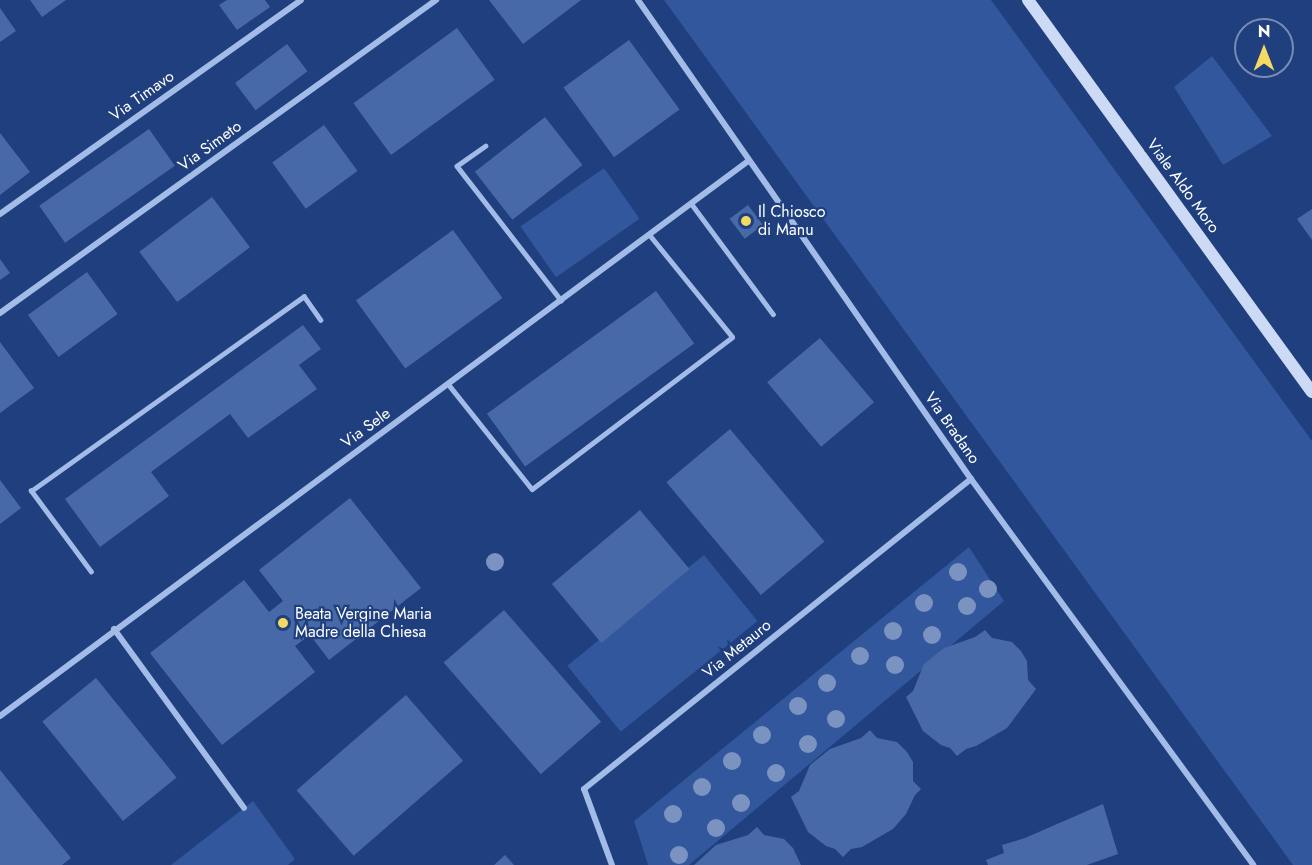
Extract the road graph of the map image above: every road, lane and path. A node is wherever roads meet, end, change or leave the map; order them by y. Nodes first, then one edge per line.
1 (301, 0) edge
2 (436, 0) edge
3 (638, 0) edge
4 (1028, 0) edge
5 (486, 146) dead end
6 (748, 160) junction
7 (691, 203) junction
8 (0, 214) edge
9 (649, 235) junction
10 (561, 300) junction
11 (0, 313) edge
12 (773, 314) dead end
13 (321, 320) dead end
14 (449, 385) junction
15 (1312, 392) edge
16 (971, 479) junction
17 (91, 572) dead end
18 (114, 629) junction
19 (0, 716) edge
20 (244, 808) dead end
21 (612, 865) edge
22 (1253, 865) edge

1 - 8 street, Via Timavo
2 - 11 street, Via Simeto
3 - 6 street, Via Bradano
4 - 15 street, Viale Aldo Moro
5 - 10 lane
6 - 7 street, Via Sele
6 - 16 street, Via Bradano
7 - 9 street, Via Sele
7 - 12 lane
9 - 10 street, Via Sele
9 - 14 lane
10 - 14 street, Via Sele
13 - 17 lane
14 - 18 street, Via Sele
16 - 21 street, Via Metauro
16 - 22 street, Via Bradano
18 - 19 street, Via Sele
18 - 20 street

